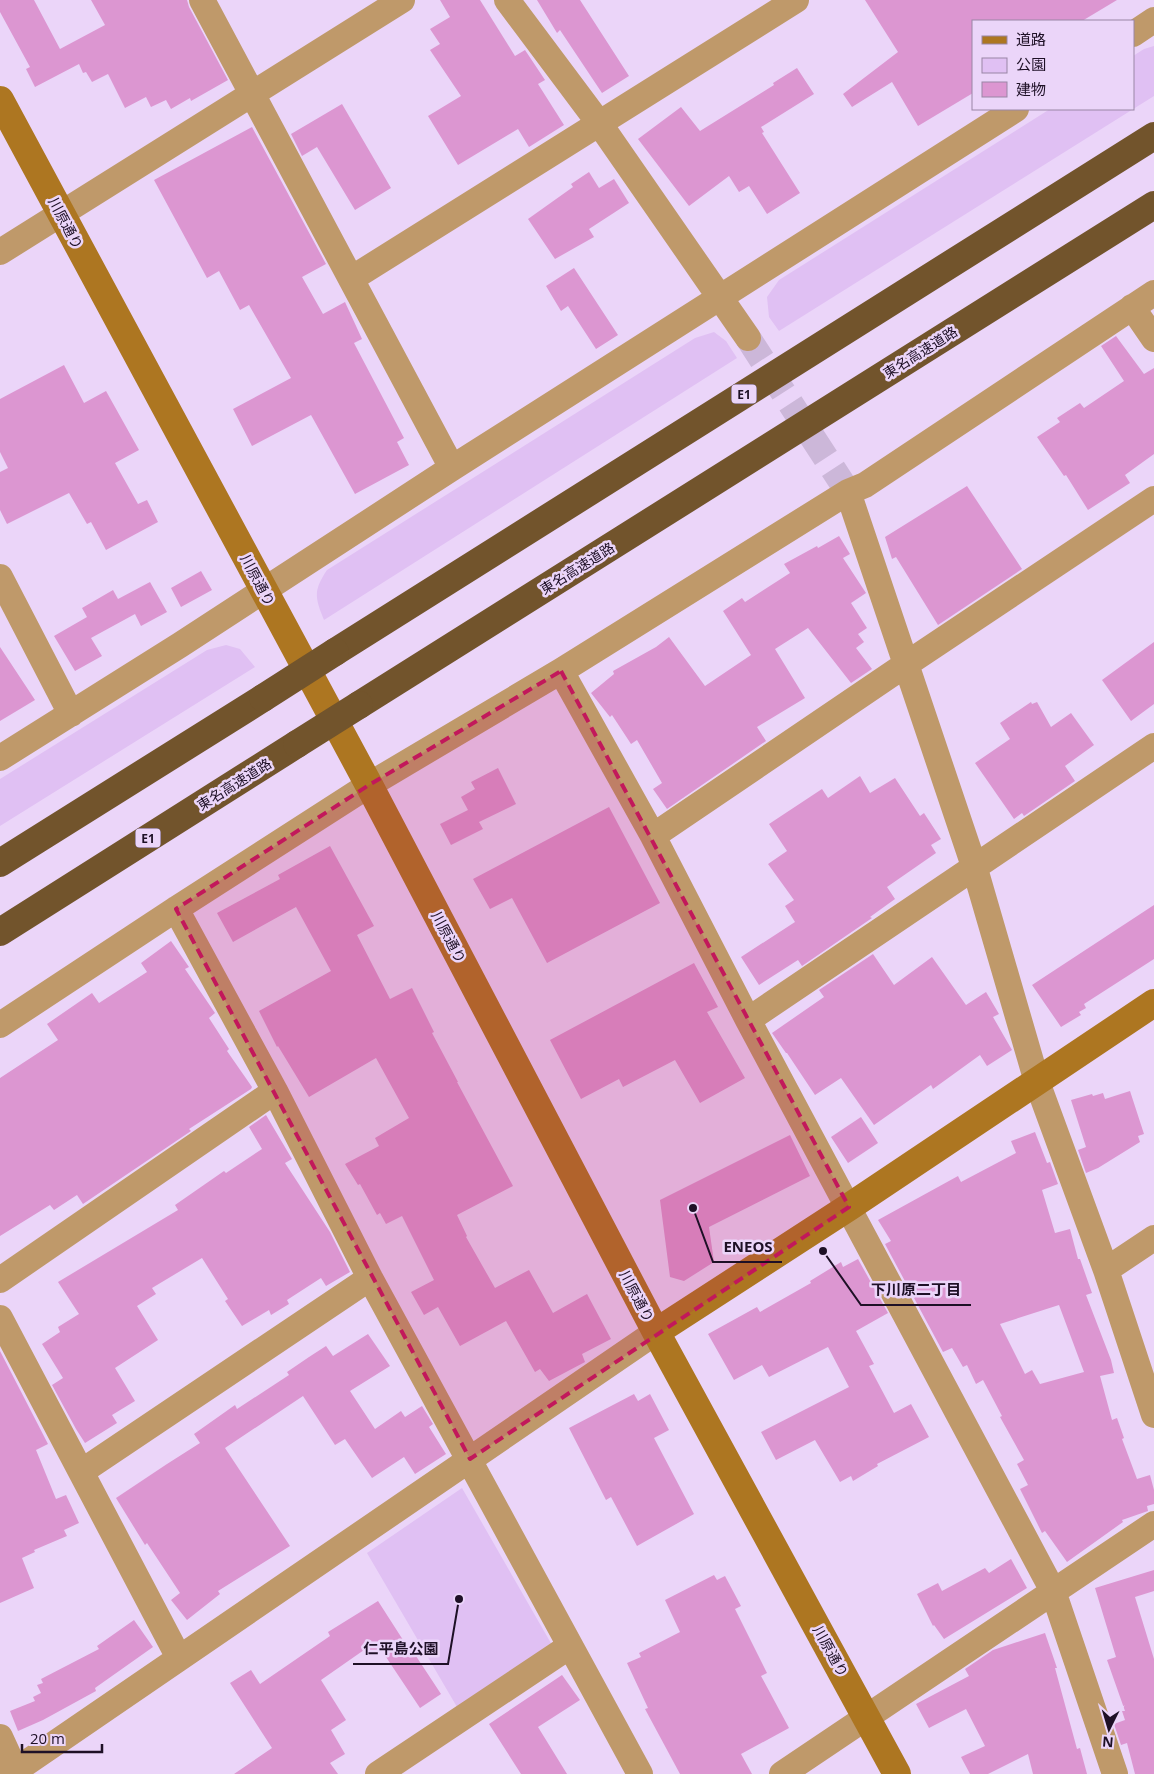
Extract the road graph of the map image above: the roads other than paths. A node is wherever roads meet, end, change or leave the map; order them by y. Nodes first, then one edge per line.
1 (202, 0) edge
2 (402, 0) edge
3 (507, 0) edge
4 (796, 0) edge
5 (1154, 20) edge
6 (1134, 33) edge
7 (252, 94) junction
8 (0, 100) edge
9 (1014, 110) edge
10 (599, 123) junction
11 (1154, 136) edge
12 (1154, 204) edge
13 (61, 214) junction
14 (0, 252) edge
15 (351, 279) junction
16 (1154, 293) edge
17 (721, 298) junction
18 (1132, 307) junction
19 (748, 338) tunnel mouth
20 (1154, 339) edge
21 (452, 468) junction
22 (848, 492) junction
23 (1154, 499) edge
24 (0, 577) edge
25 (264, 590) junction
26 (905, 664) junction
27 (561, 671) junction
28 (71, 714) junction
29 (1154, 746) edge
30 (0, 758) edge
31 (369, 785) junction
32 (653, 836) junction
33 (0, 863) edge
34 (974, 869) junction
35 (176, 909) junction
36 (0, 932) edge
37 (1154, 1003) edge
38 (748, 1020) junction
39 (0, 1025) edge
40 (1037, 1082) junction
41 (275, 1091) junction
42 (849, 1207) junction
43 (1154, 1238) edge
44 (1106, 1270) junction
45 (370, 1278) junction
46 (0, 1280) edge
47 (0, 1318) edge
48 (656, 1332) junction
49 (1154, 1415) edge
50 (470, 1459) junction
51 (81, 1472) junction
52 (1154, 1524) edge
53 (1052, 1591) junction
54 (570, 1646) junction
55 (179, 1658) junction
56 (866, 1716) junction
57 (0, 1737) edge
58 (14, 1773) edge
59 (378, 1774) edge
60 (640, 1774) edge
61 (782, 1774) edge
62 (897, 1774) edge
63 (1115, 1774) edge

1 - 7 street
2 - 7 street
3 - 10 street
4 - 10 street
5 - 6 street
7 - 13 street
7 - 15 street
8 - 13 street, 川原通り
9 - 17 street
10 - 15 street
10 - 17 street
11 - 33 highway, E1, bridge
12 - 36 highway, 東名高速道路 / E1, bridge
13 - 14 street
13 - 25 street, 川原通り
15 - 21 street
16 - 18 street
17 - 19 street
17 - 21 street
18 - 20 street
18 - 22 street
21 - 25 street
22 - 26 street
22 - 27 street
23 - 26 street
24 - 28 street
25 - 28 street
25 - 31 street, 川原通り
26 - 32 street
26 - 34 street
27 - 31 street
27 - 32 street
28 - 30 street
29 - 34 street
31 - 35 street
31 - 48 street, 川原通り
32 - 38 street
34 - 38 street
34 - 40 street
35 - 39 street
35 - 41 street
37 - 40 street
38 - 42 street
40 - 42 street
40 - 44 street
41 - 45 street
41 - 46 street
42 - 48 street
42 - 53 street
43 - 44 street
44 - 49 street
45 - 50 street
45 - 51 street
47 - 51 street
48 - 50 street
48 - 56 street, 川原通り
50 - 54 street
50 - 55 street
51 - 55 street
52 - 53 street
53 - 56 street
53 - 63 street
54 - 59 street
54 - 60 street
55 - 58 street
56 - 61 street
56 - 62 street, 川原通り
57 - 58 street

